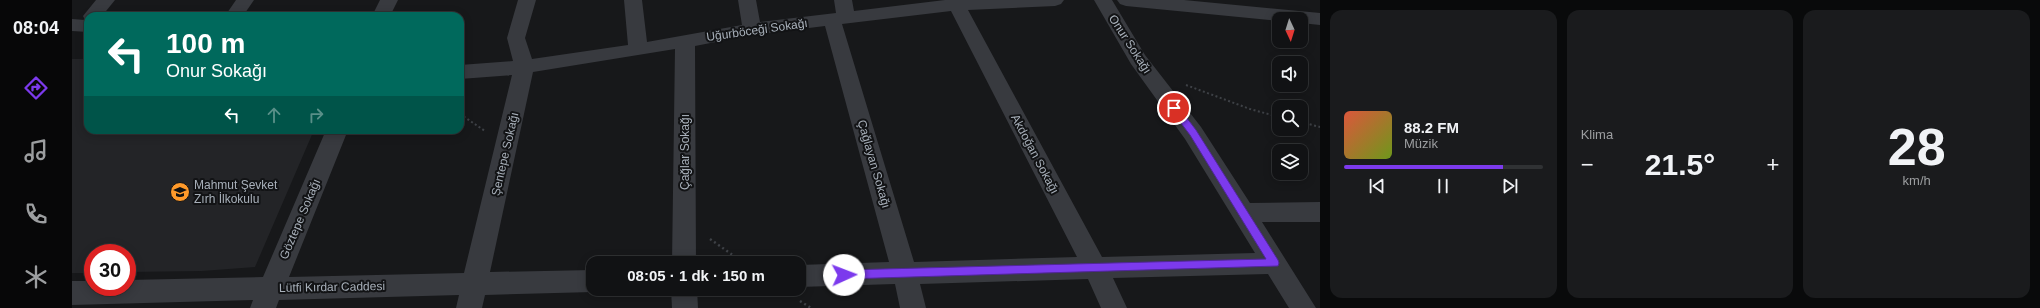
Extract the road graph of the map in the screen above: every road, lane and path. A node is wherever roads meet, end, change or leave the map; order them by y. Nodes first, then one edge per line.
1 (106, 0) edge
2 (245, 0) edge
3 (389, 0) edge
4 (527, 0) edge
5 (633, 0) edge
6 (747, 0) edge
7 (1054, 0) edge
8 (1102, 0) edge
9 (1126, 0) edge
10 (956, 3) edge
11 (95, 12) edge
12 (237, 12) edge
13 (383, 12) edge
14 (840, 13) edge
15 (1320, 19) edge
16 (752, 30) junction
17 (685, 41) junction
18 (638, 50) junction
19 (524, 67) junction
20 (464, 72) edge
21 (1183, 84) dead end
22 (1272, 115) edge
23 (1308, 124) edge
24 (1320, 127) edge
25 (335, 134) edge
26 (1320, 212) edge
27 (1244, 213) junction
28 (684, 221) junction
29 (684, 256) edge
30 (734, 256) edge
31 (1274, 263) junction
32 (1095, 268) junction
33 (905, 273) junction
34 (806, 276) edge
35 (586, 282) edge
36 (72, 293) edge
37 (472, 296) edge
38 (684, 296) edge
39 (267, 298) edge
40 (685, 308) edge
41 (913, 308) edge
42 (1114, 308) edge
43 (1303, 308) edge

1 - 11 street
2 - 12 street
3 - 13 street
4 - 19 street, Şentepe Sokağı
5 - 18 street
6 - 16 street
7 - 10 street, Uğurböceği Sokağı
8 - 27 street, Onur Sokağı
9 - 15 street
10 - 14 street, Uğurböceği Sokağı
10 - 32 street, Akdoğan Sokağı
14 - 16 street, Uğurböceği Sokağı
14 - 33 street, Çağlayan Sokağı
16 - 17 street, Uğurböceği Sokağı
17 - 18 street, Uğurböceği Sokağı
17 - 28 street, Çağlar Sokağı
18 - 19 street, Uğurböceği Sokağı
19 - 20 street, Uğurböceği Sokağı
19 - 37 street, Şentepe Sokağı
21 - 22 path
23 - 24 path
25 - 39 street, Göztepe Sokağı
26 - 27 street
27 - 31 street, Onur Sokağı
28 - 29 street, Çağlar Sokağı
28 - 30 path
31 - 32 street
31 - 43 street, Onur Sokağı
32 - 33 street
32 - 42 street, Akdoğan Sokağı
33 - 34 street
33 - 41 street, Çağlayan Sokağı
35 - 37 street, Lütfi Kırdar Caddesi
36 - 39 street, Lütfi Kırdar Caddesi
37 - 39 street, Lütfi Kırdar Caddesi
38 - 40 street

